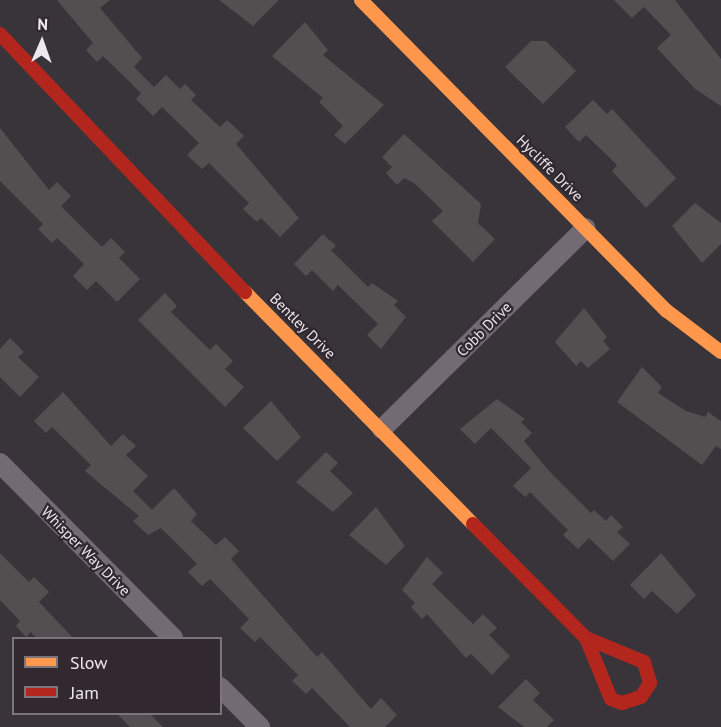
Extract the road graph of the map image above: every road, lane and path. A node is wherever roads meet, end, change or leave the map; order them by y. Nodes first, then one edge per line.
1 (361, 0) edge
2 (0, 34) edge
3 (586, 228) junction
4 (721, 352) edge
5 (381, 429) junction
6 (0, 463) edge
7 (171, 637) edge
8 (586, 638) junction
9 (222, 689) edge
10 (260, 727) edge

1 - 3 street, Hycliffe Drive
2 - 5 street, Bentley Drive
3 - 4 street, Hycliffe Drive
3 - 5 street, Cobb Drive
5 - 8 street, Bentley Drive
6 - 7 street, Whisper Way Drive
8 - 8 street, Bentley Drive
9 - 10 street

